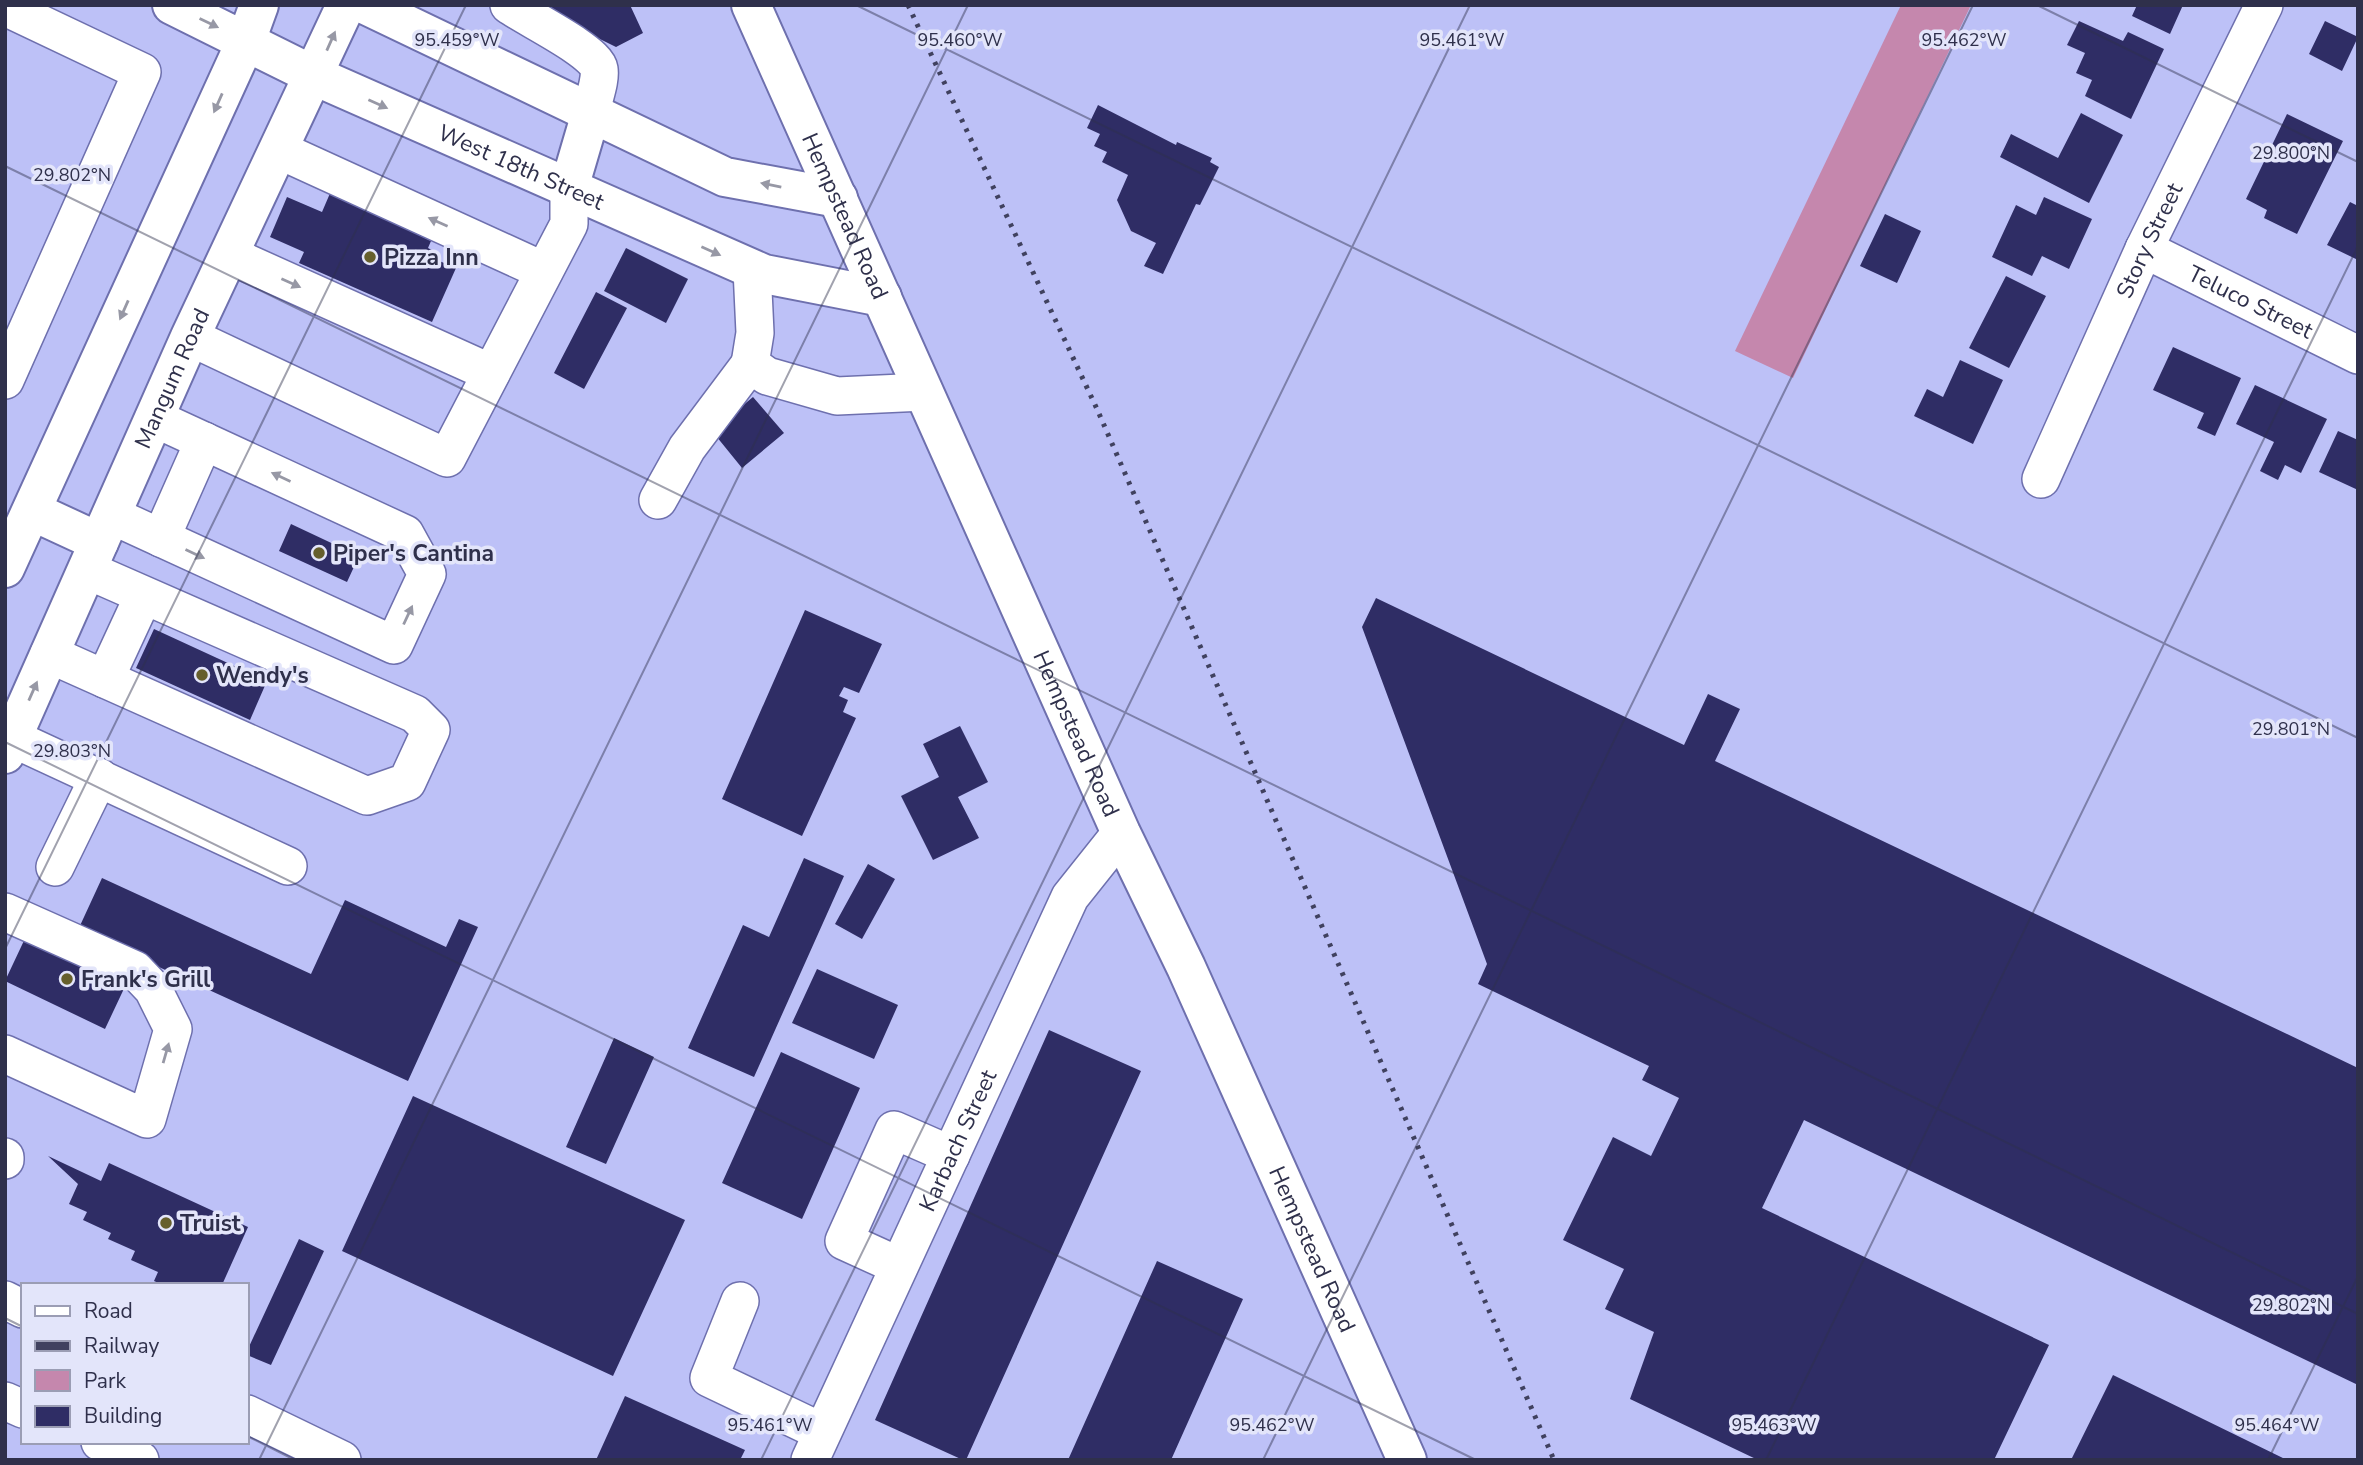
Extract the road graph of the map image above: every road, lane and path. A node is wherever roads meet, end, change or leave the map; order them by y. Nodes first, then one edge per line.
1 (172, 5) edge
2 (259, 5) edge
3 (346, 5) edge
4 (366, 5) edge
5 (509, 5) edge
6 (751, 5) edge
7 (2264, 5) edge
8 (5, 7) edge
9 (246, 41) junction
10 (315, 76) junction
11 (591, 113) junction
12 (279, 150) junction
13 (569, 188) junction
14 (838, 198) junction
15 (2144, 249) junction
16 (229, 255) junction
17 (752, 269) junction
18 (544, 271) junction
19 (881, 297) junction
20 (190, 338) junction
21 (2358, 355) edge
22 (750, 364) junction
23 (491, 373) junction
24 (5, 380) edge
25 (924, 392) junction
26 (154, 418) junction
27 (204, 441) junction
28 (2041, 479) dead end
29 (658, 500) dead end
30 (21, 515) edge
31 (161, 538) junction
32 (99, 542) junction
33 (5, 568) edge
34 (143, 597) junction
35 (49, 654) junction
36 (105, 679) junction
37 (9, 746) edge
38 (99, 777) junction
39 (1121, 833) junction
40 (288, 866) dead end
41 (55, 867) dead end
42 (5, 912) edge
43 (5, 1054) edge
44 (951, 1155) junction
45 (899, 1266) junction
46 (5, 1300) edge
47 (740, 1301) dead end
48 (21, 1307) edge
49 (5, 1401) edge
50 (21, 1408) edge
51 (248, 1414) edge
52 (104, 1444) edge
53 (816, 1446) edge
54 (140, 1460) edge
55 (342, 1460) edge
56 (1407, 1460) edge

1 -> 9 main road, West 18th Street
2 - 9 main road
10 -> 3 main road, Mangum Road
4 - 11 main road
5 - 11 street
6 - 14 main road, Hempstead Road
7 - 15 street, Story Street
8 - 24 street
9 - 10 main road, West 18th Street
9 -> 30 main road
10 - 12 main road, Mangum Road
10 -> 13 main road, West 18th Street
11 - 13 main road
14 -> 11 main road
12 - 16 main road, Mangum Road
18 -> 12 street
13 -> 17 main road, West 18th Street
13 - 18 street
14 - 19 main road, Hempstead Road
15 - 21 street, Teluco Street
15 - 28 street, Story Street
16 - 20 main road, Mangum Road
16 -> 23 street
17 - 19 main road, West 18th Street
17 - 22 street
18 - 23 street
19 - 25 main road, Hempstead Road
20 - 23 street
20 - 26 main road, Mangum Road
22 - 25 street
22 - 29 street
25 - 39 main road, Hempstead Road
26 - 27 street
26 - 32 main road, Mangum Road
27 - 31 street
31 -> 27 street
30 - 32 main road
30 - 33 main road
31 - 32 street
32 - 34 street
32 - 35 main road, Mangum Road
34 - 36 street
34 - 36 street
35 - 36 street
37 -> 35 main road, Mangum Road
37 - 38 street
38 - 40 street
38 - 41 street
39 - 44 street, Karbach Street
39 - 56 main road, Hempstead Road
43 -> 42 street
44 - 45 street, Karbach Street
44 - 45 street
45 - 53 street, Karbach Street
46 - 48 street
47 - 53 street
49 - 50 street
51 - 55 street
52 - 54 street

